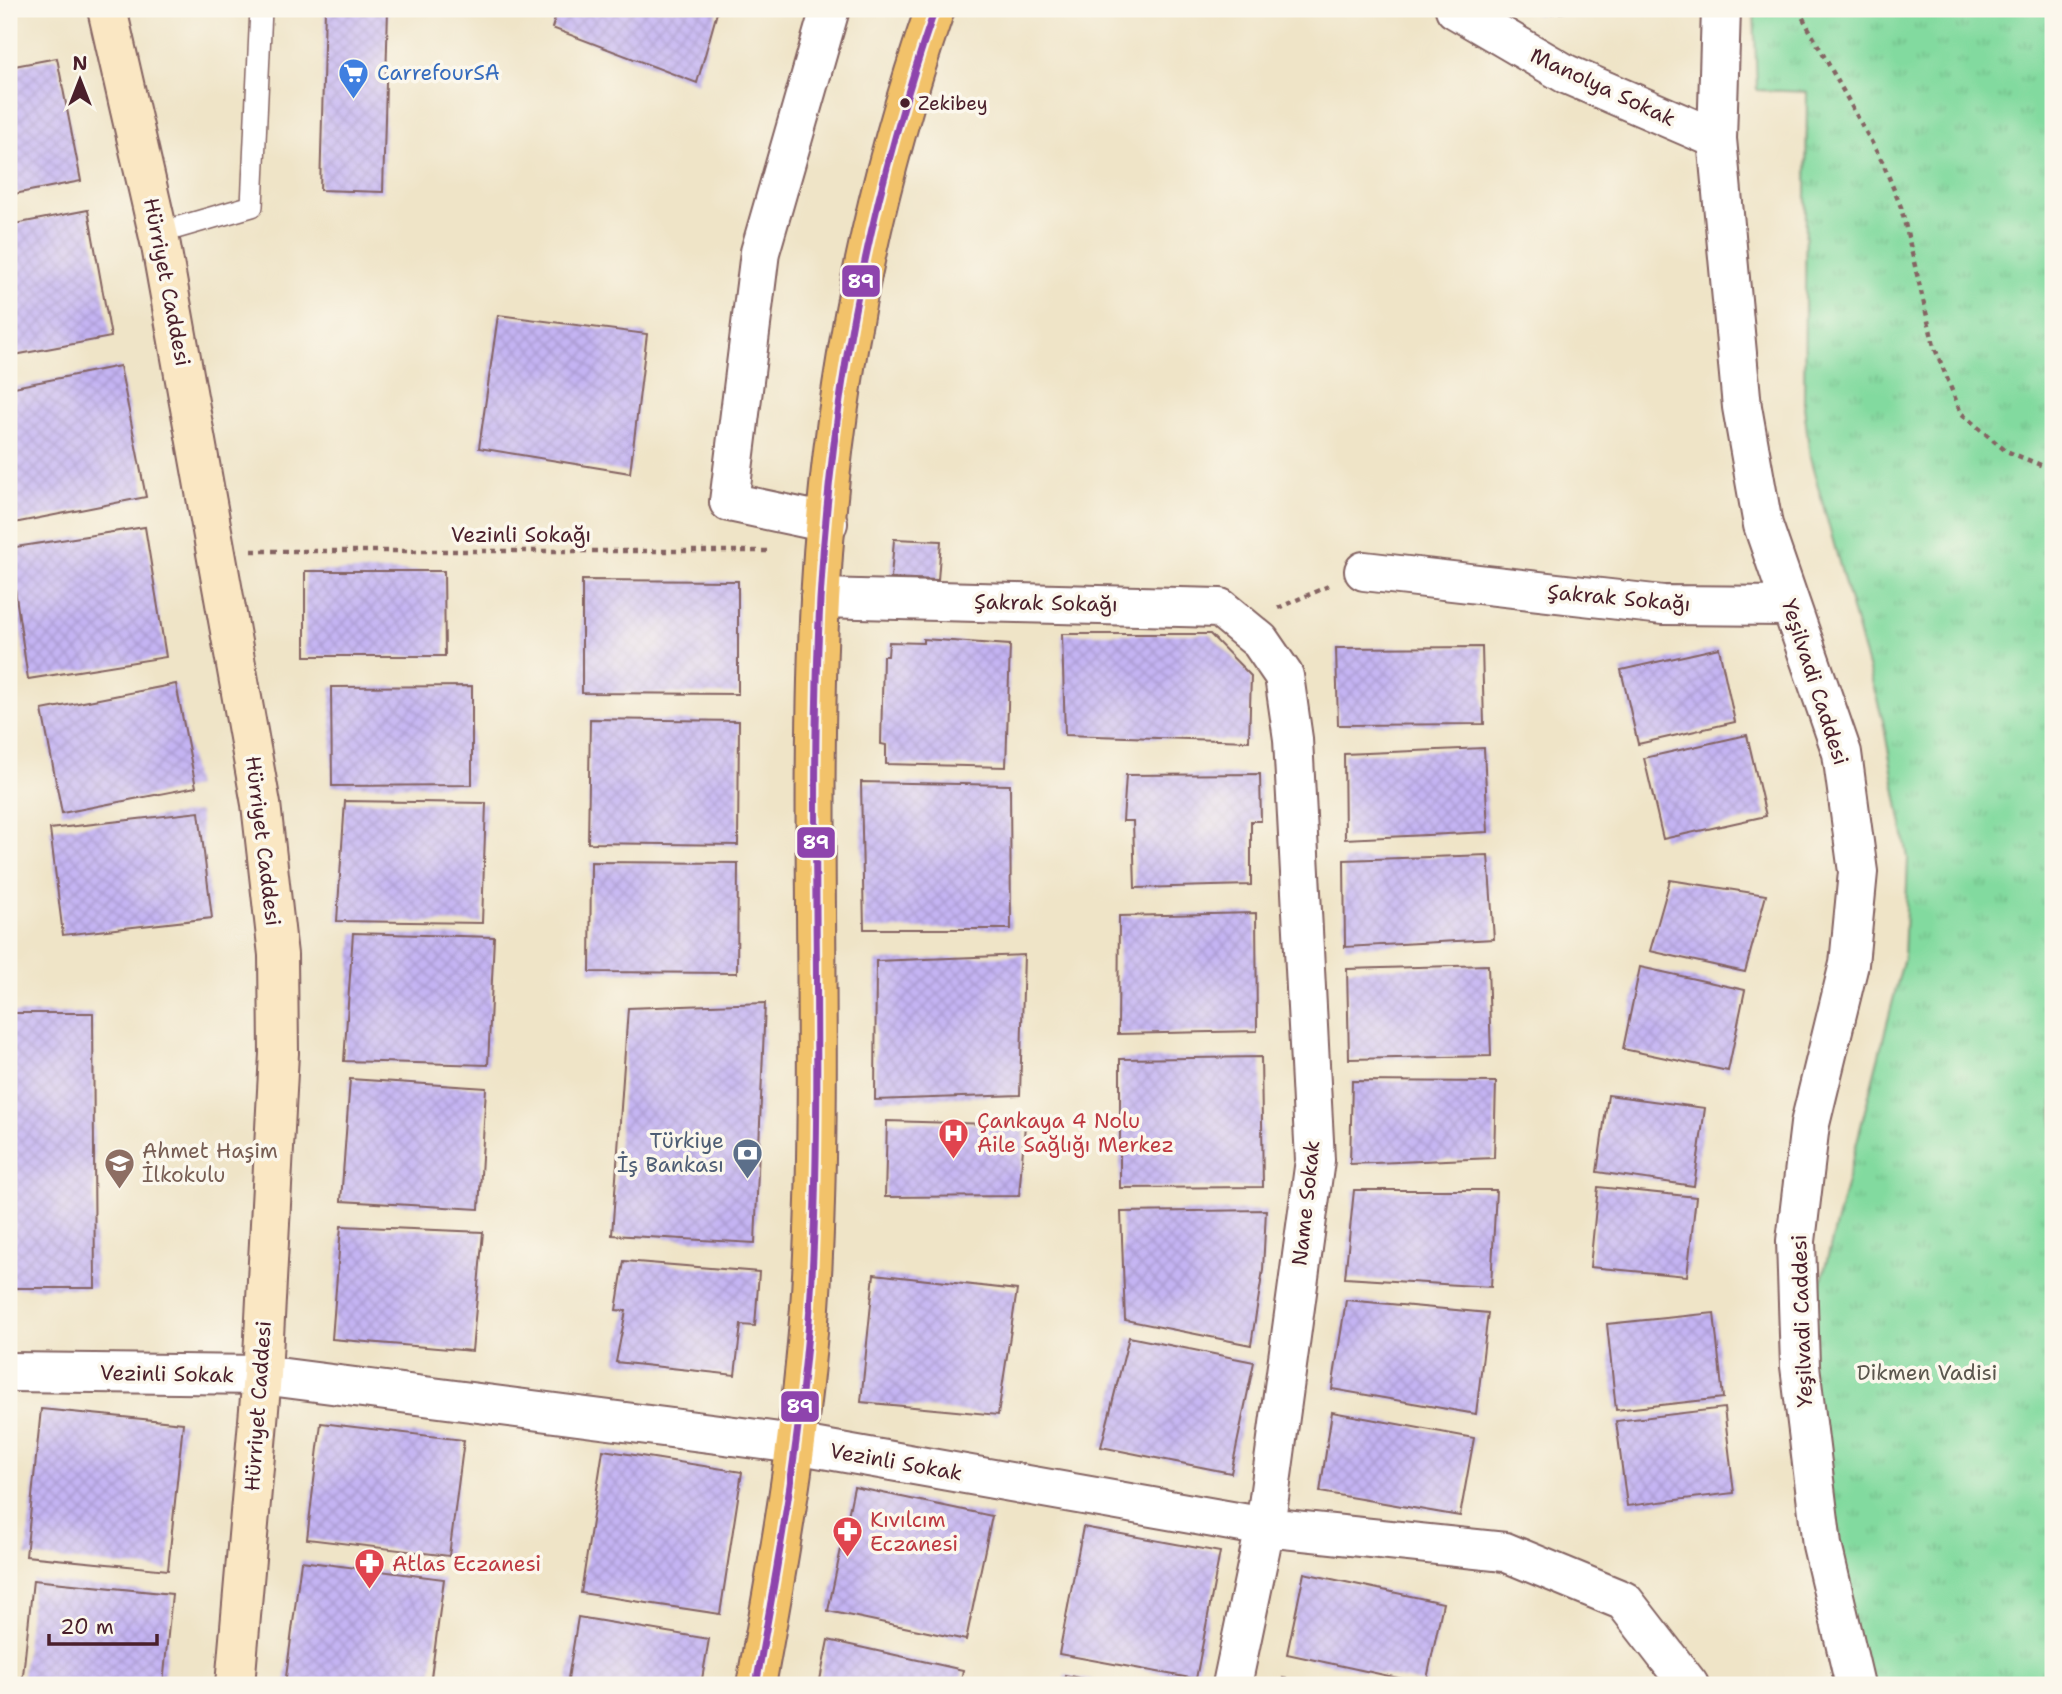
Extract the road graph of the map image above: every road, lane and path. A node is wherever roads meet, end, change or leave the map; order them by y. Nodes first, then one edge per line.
1 (107, 9) edge
2 (261, 9) edge
3 (830, 9) edge
4 (935, 9) edge
5 (1455, 9) edge
6 (1721, 9) edge
7 (1798, 9) edge
8 (1717, 139) junction
9 (159, 233) junction
10 (2053, 470) edge
11 (828, 523) junction
12 (216, 551) junction
13 (770, 551) dead end
14 (1364, 571) joint
15 (820, 598) junction
16 (1791, 606) junction
17 (1250, 633) junction
18 (9, 1372) edge
19 (262, 1375) junction
20 (795, 1444) junction
21 (1265, 1527) junction
22 (1857, 1682) edge
23 (234, 1685) edge
24 (756, 1685) edge
25 (1232, 1685) edge
26 (1689, 1685) edge

1 - 9 street, Hürriyet Caddesi
2 - 9 lane
3 - 11 street
4 - 11 main road
5 - 8 street, Manolya Sokak
6 - 8 street, Yeşilvadi Caddesi
7 - 10 path
8 - 16 street, Yeşilvadi Caddesi
9 - 12 street, Hürriyet Caddesi
11 - 15 main road
12 - 13 path, Vezinli Sokağı
12 - 19 street, Hürriyet Caddesi
14 - 16 street, Şakrak Sokağı
14 - 17 path
15 - 17 street, Şakrak Sokağı
15 - 20 main road
16 - 22 street, Yeşilvadi Caddesi
17 - 21 street, Name Sokak
18 - 19 street, Vezinli Sokak
19 - 20 street, Vezinli Sokak
19 - 23 street, Hürriyet Caddesi
20 - 21 street, Vezinli Sokak
20 - 24 main road
21 - 25 street, Name Sokak
21 - 26 street, Vezinli Sokak

